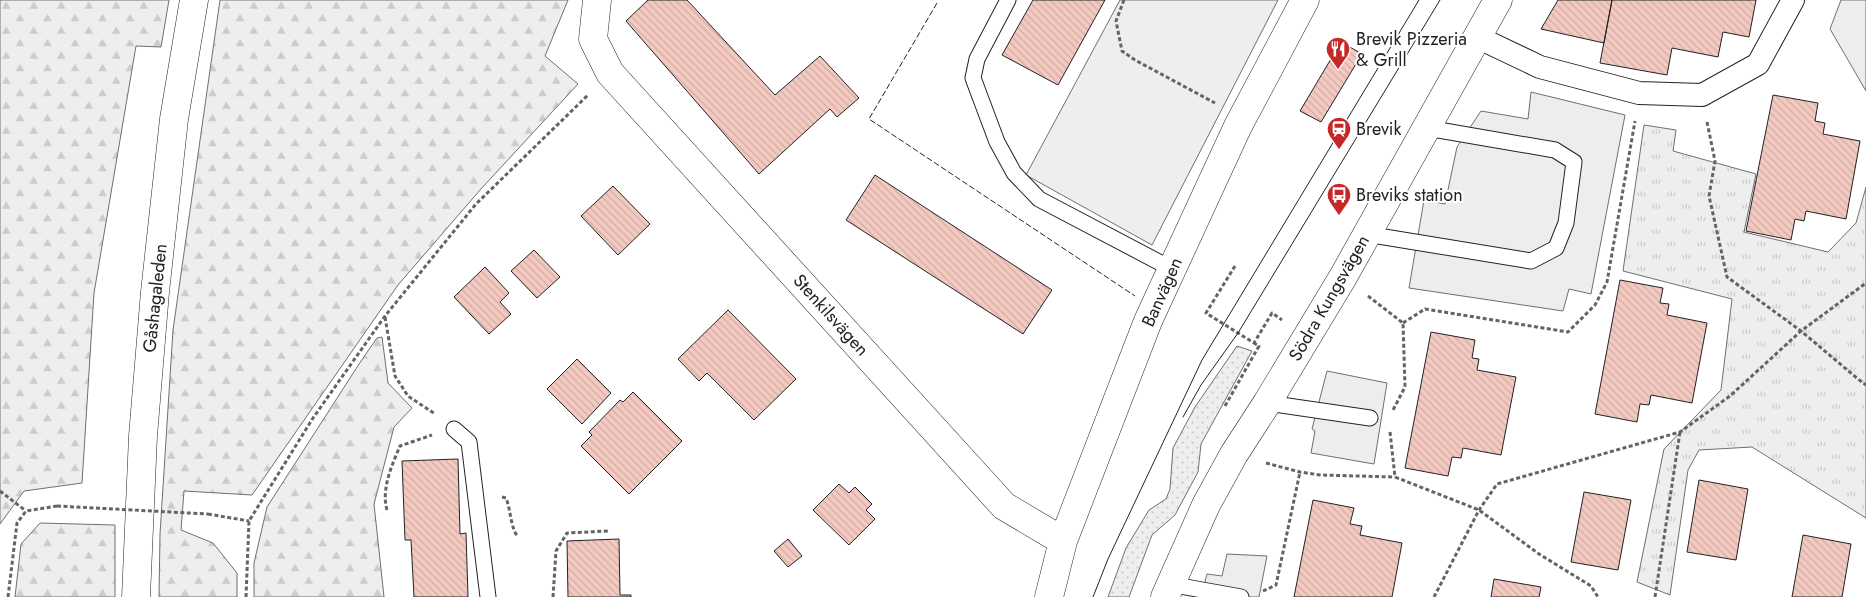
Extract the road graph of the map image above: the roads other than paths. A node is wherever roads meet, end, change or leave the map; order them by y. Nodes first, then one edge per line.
1 (194, 0) edge
2 (597, 0) edge
3 (1008, 0) edge
4 (1305, 0) edge
5 (1498, 0) edge
6 (1793, 0) edge
7 (1477, 37) junction
8 (1427, 128) junction
9 (1366, 234) junction
10 (1172, 269) junction
11 (1268, 402) junction
12 (1370, 418) dead end
13 (454, 429) road end
14 (1063, 541) junction
15 (1167, 590) edge
16 (136, 597) edge
17 (488, 597) edge
18 (1049, 597) edge
19 (1241, 597) edge

1 - 16 street, Gåshagaleden
2 - 14 street, Stenkilsvägen
3 - 10 lane
4 - 10 street, Banvägen
5 - 7 street, Södra Kungsvägen
6 - 7 street
7 - 8 street, Södra Kungsvägen
8 - 9 street, Södra Kungsvägen
8 - 9 lane
9 - 11 street, Södra Kungsvägen
10 - 14 street, Banvägen
11 - 12 lane
11 - 15 street, Södra Kungsvägen
13 - 17 lane
14 - 18 street, Banvägen
15 - 19 lane

